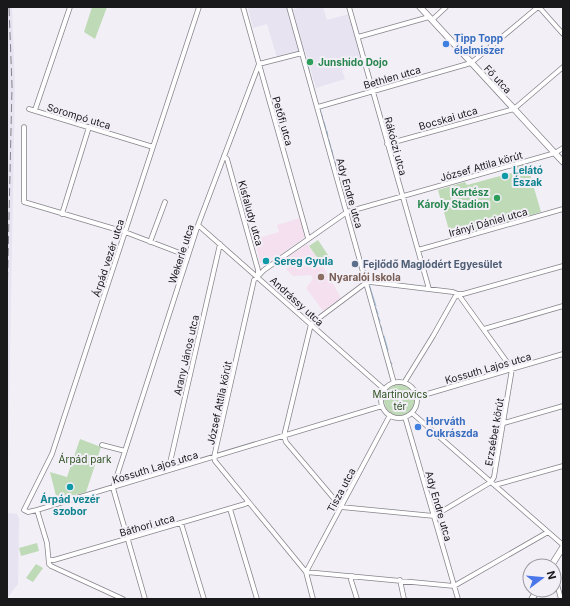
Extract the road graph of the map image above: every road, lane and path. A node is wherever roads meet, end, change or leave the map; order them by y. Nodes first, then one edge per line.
1 (70, 7) edge
2 (199, 7) edge
3 (243, 7) edge
4 (289, 7) edge
5 (349, 7) edge
6 (420, 7) edge
7 (446, 7) edge
8 (539, 7) edge
9 (430, 18) junction
10 (563, 34) edge
11 (358, 37) junction
12 (302, 52) junction
13 (471, 63) junction
14 (259, 64) junction
15 (563, 67) edge
16 (373, 90) junction
17 (318, 107) junction
18 (29, 109) dead end
19 (514, 109) junction
20 (35, 110) junction
21 (24, 127) dead end
22 (89, 127) junction
23 (387, 144) junction
24 (153, 147) junction
25 (563, 148) edge
26 (555, 154) junction
27 (224, 156) junction
28 (563, 162) edge
29 (402, 196) junction
30 (165, 202) dead end
31 (563, 208) edge
32 (347, 212) junction
33 (62, 214) junction
34 (198, 225) junction
35 (125, 232) junction
36 (308, 238) junction
37 (150, 242) junction
38 (220, 244) junction
39 (418, 250) junction
40 (188, 256) junction
41 (563, 266) edge
42 (258, 276) junction
43 (367, 283) junction
44 (429, 289) junction
45 (458, 294) junction
46 (563, 306) edge
47 (311, 324) junction
48 (484, 329) junction
49 (563, 354) edge
50 (512, 369) junction
51 (394, 383) junction
52 (404, 383) junction
53 (385, 390) junction
54 (417, 397) junction
55 (382, 406) junction
56 (563, 406) edge
57 (412, 413) junction
58 (390, 415) junction
59 (405, 417) junction
60 (504, 423) junction
61 (284, 436) junction
62 (102, 445) dead end
63 (125, 452) junction
64 (214, 457) junction
65 (563, 466) edge
66 (169, 470) junction
67 (493, 483) junction
68 (113, 488) junction
69 (248, 502) junction
70 (341, 507) junction
71 (230, 508) junction
72 (24, 510) joint
73 (37, 510) junction
74 (434, 516) junction
75 (181, 523) junction
76 (548, 532) junction
77 (127, 539) junction
78 (563, 546) edge
79 (556, 558) edge
80 (49, 560) junction
81 (306, 572) junction
82 (352, 576) junction
83 (400, 580) junction
84 (454, 586) junction
85 (123, 599) edge
86 (145, 599) edge
87 (204, 599) edge
88 (257, 599) edge
89 (313, 599) edge
90 (357, 599) edge
91 (404, 599) edge
92 (458, 599) edge

1 - 20 street, Sorompó utca
2 - 24 street, Árpád vezér utca
3 - 14 street, Petőfi utca
4 - 12 street, Ady Endre utca
5 - 11 street, Rákóczi utca
6 - 9 main road, Fő utca
7 - 9 street
8 - 10 street
8 - 13 street
9 - 11 street
9 - 13 main road, Fő utca
11 - 16 street, Rákóczi utca
12 - 14 street
12 - 17 street, Ady Endre utca
13 - 16 street, Bethlen utca
13 - 19 main road, Fő utca
14 - 27 street, Wekerle utca
14 - 36 street, Petőfi utca
15 - 19 street
16 - 17 street, Bethlen utca
16 - 23 street, Rákóczi utca
17 - 32 street, Ady Endre utca
18 - 20 street
19 - 23 street, Bocskai utca
19 - 26 main road, Fő utca
20 - 22 street, Sorompó utca
21 - 33 street
22 - 24 street, Sorompó utca
22 - 33 street
23 - 29 street, Rákóczi utca
24 - 35 street, Árpád vezér utca
25 - 26 street
26 - 28 main road, Fő utca
26 - 29 street, József Attila körút
27 - 34 street, Wekerle utca
27 - 42 street, Kisfaludy utca
29 - 32 street, József Attila körút
29 - 39 street, Rákóczi utca
30 - 37 street
31 - 39 street, Irányi Dániel utca
32 - 36 street, József Attila körút
32 - 43 street, Ady Endre utca
33 - 35 street
34 - 38 street, Andrássy utca
34 - 40 street, Wekerle utca
35 - 37 street
35 - 72 street, Árpád vezér utca
36 - 42 street, József Attila körút
37 - 40 street
38 - 42 street, Andrássy utca
38 - 66 street, Arany János utca
39 - 44 street, Rákóczi utca
40 - 63 street, Wekerle utca
41 - 45 street
42 - 47 street, Andrássy utca
42 - 64 street, József Attila körút
43 - 44 street
43 - 47 street
43 - 51 street, Ady Endre utca
44 - 45 street
45 - 48 street
45 - 52 street
46 - 48 street
47 - 53 street, Andrássy utca
47 - 61 street
48 - 50 street
49 - 50 street, Kossuth Lajos utca
50 - 54 street, Kossuth Lajos utca
50 - 60 street, Erzsébet körút
51 - 52 street
51 - 53 street
52 - 54 street
53 - 55 street
54 - 57 street
55 - 58 street
55 - 61 street, Kossuth Lajos utca
56 - 60 street
57 - 59 street
57 - 67 street
58 - 59 street
58 - 70 street, Tisza utca
59 - 74 street, Ady Endre utca
60 - 67 street, Erzsébet körút
61 - 64 street, Kossuth Lajos utca
61 - 70 street
62 - 63 street
63 - 68 street, Wekerle utca
64 - 66 street, Kossuth Lajos utca
64 - 69 street, József Attila körút
65 - 67 street
66 - 68 street, Kossuth Lajos utca
67 - 74 street
67 - 76 street
68 - 73 street, Kossuth Lajos utca
68 - 77 street
69 - 71 street, Báthori utca
69 - 81 street, József Attila körút
70 - 74 street
70 - 81 street, Tisza utca
71 - 75 street, Báthori utca
71 - 88 street
72 - 73 street, Kossuth Lajos utca
73 - 80 street
74 - 84 street, Ady Endre utca
75 - 77 street, Báthori utca
75 - 87 street
76 - 78 street
76 - 84 street
77 - 80 street, Báthori utca
77 - 86 street
78 - 79 main road
80 - 85 street
81 - 82 street
81 - 89 street
82 - 83 street
82 - 90 street
83 - 84 street
83 - 91 street
84 - 92 street, Ady Endre utca

